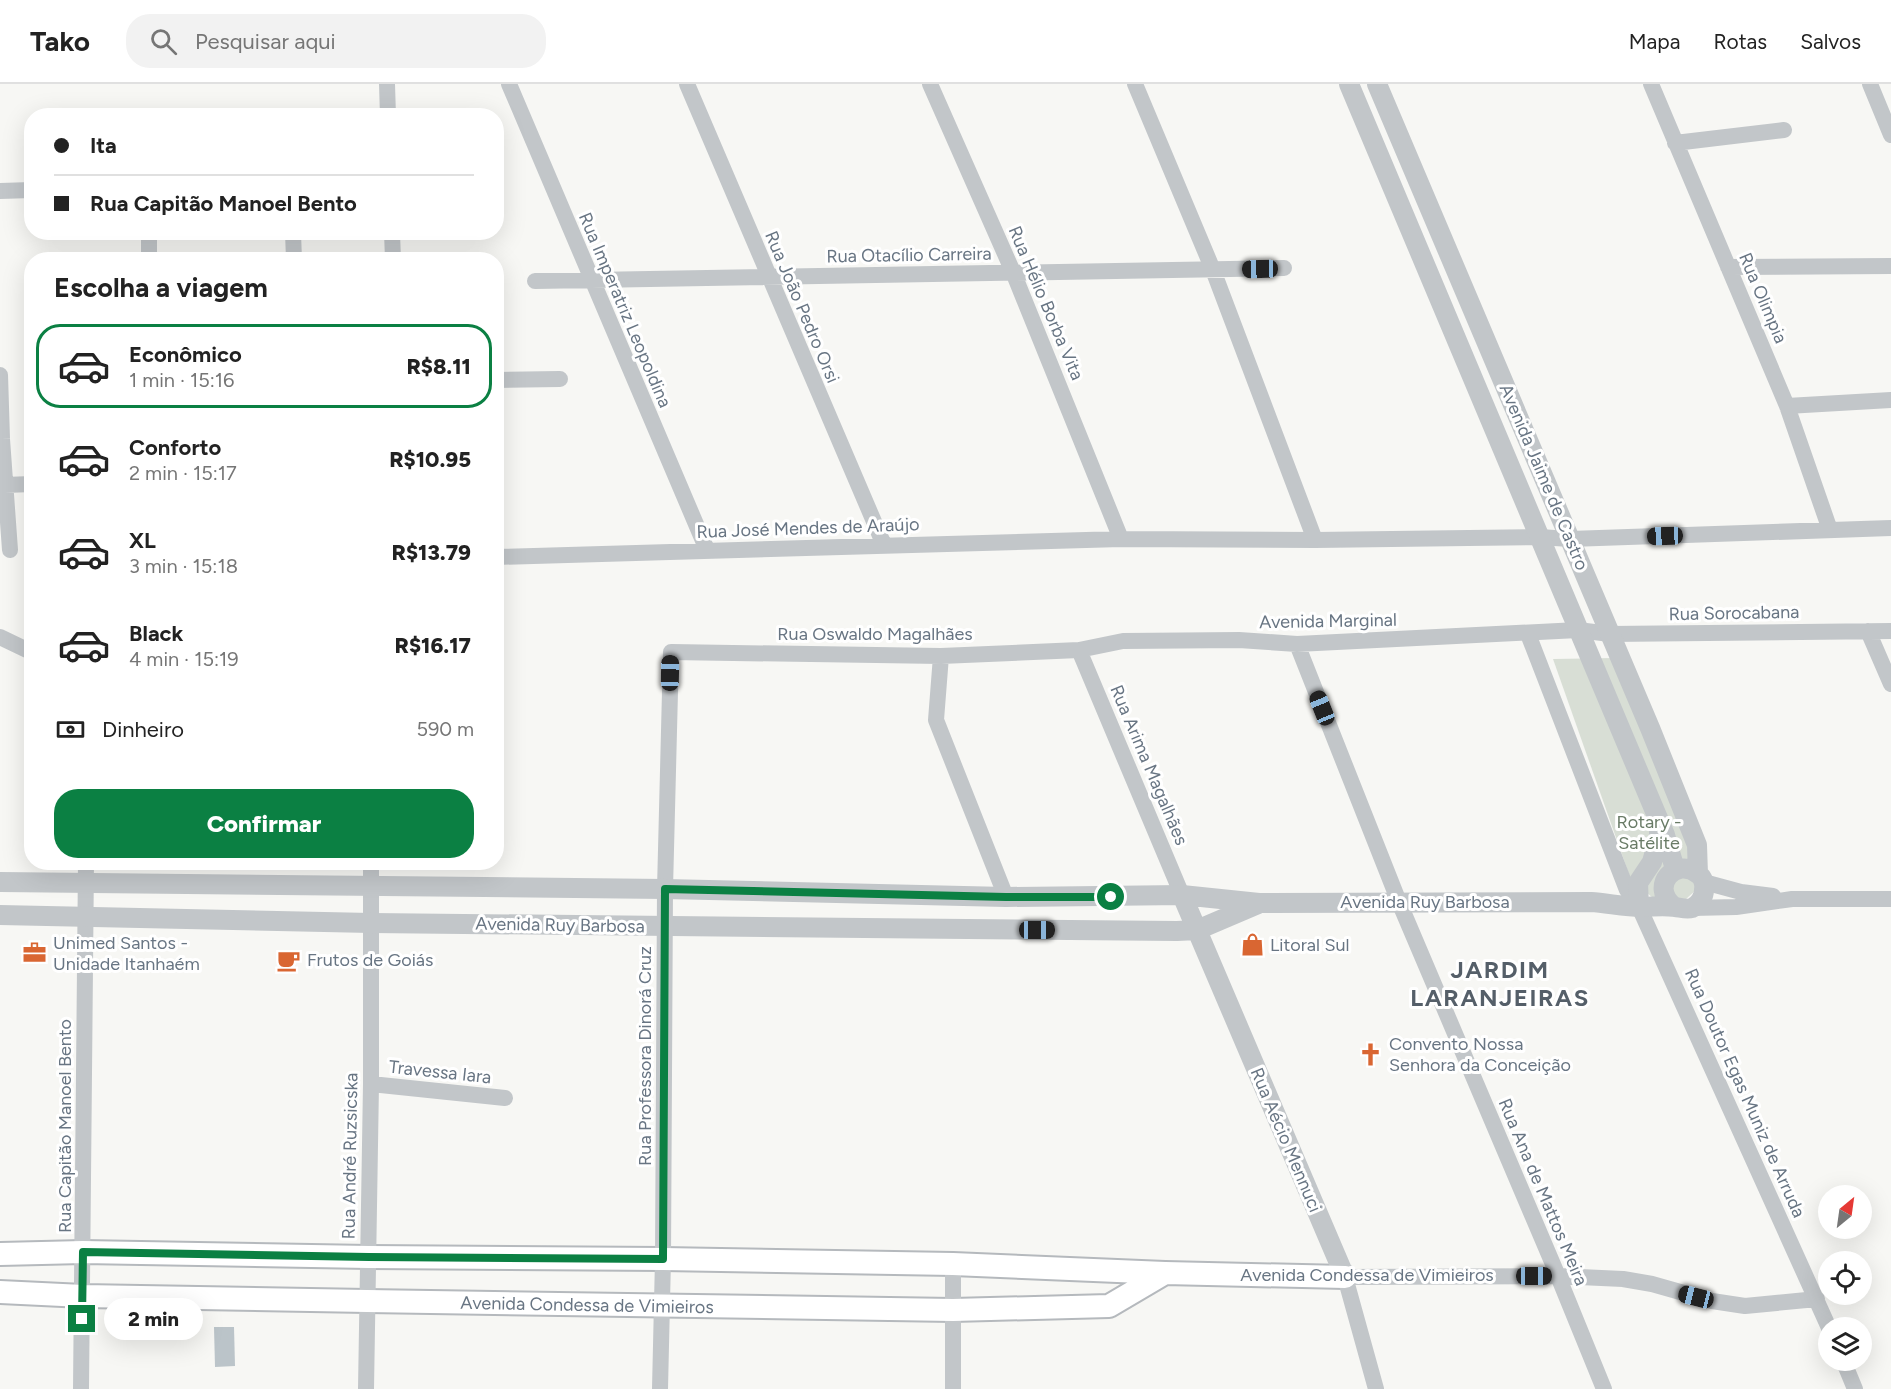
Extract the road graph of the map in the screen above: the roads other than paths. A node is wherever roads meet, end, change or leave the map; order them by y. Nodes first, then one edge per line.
1 (387, 84) edge
2 (509, 84) edge
3 (687, 84) edge
4 (930, 84) edge
5 (1135, 84) edge
6 (1349, 84) edge
7 (1377, 84) edge
8 (1651, 84) edge
9 (1870, 84) edge
10 (388, 108) edge
11 (1784, 130) dead end
12 (1891, 135) edge
13 (1675, 143) junction
14 (24, 190) edge
15 (0, 191) edge
16 (1891, 266) edge
17 (1728, 267) junction
18 (1284, 268) dead end
19 (1213, 270) junction
20 (1013, 272) junction
21 (768, 277) junction
22 (591, 280) junction
23 (536, 281) dead end
24 (0, 375) edge
25 (560, 379) dead end
26 (504, 380) edge
27 (1891, 400) edge
28 (1787, 406) junction
29 (24, 484) edge
30 (5, 485) junction
31 (1549, 490) junction
32 (1523, 500) junction
33 (1891, 528) edge
34 (1830, 530) junction
35 (1539, 537) junction
36 (1121, 539) junction
37 (1315, 540) junction
38 (1570, 540) junction
39 (884, 545) junction
40 (10, 550) dead end
41 (707, 550) junction
42 (504, 557) edge
43 (1578, 630) junction
44 (1868, 631) junction
45 (1891, 631) edge
46 (1528, 634) junction
47 (1610, 634) junction
48 (0, 637) edge
49 (1297, 644) junction
50 (24, 649) edge
51 (1079, 650) junction
52 (670, 652) joint
53 (941, 656) junction
54 (1891, 684) edge
55 (1659, 824) junction
56 (86, 870) edge
57 (371, 870) edge
58 (1671, 873) junction
59 (1701, 878) junction
60 (0, 882) edge
61 (86, 884) junction
62 (370, 886) junction
63 (1632, 887) junction
64 (665, 889) junction
65 (1182, 896) junction
66 (1006, 897) junction
67 (1792, 899) junction
68 (1891, 899) edge
69 (1399, 902) junction
70 (1591, 902) junction
71 (1259, 903) junction
72 (1639, 907) junction
73 (1682, 907) junction
74 (0, 915) edge
75 (85, 916) junction
76 (371, 923) junction
77 (665, 926) junction
78 (1197, 930) junction
79 (371, 1084) junction
80 (505, 1098) dead end
81 (83, 1252) junction
82 (0, 1254) edge
83 (369, 1257) junction
84 (663, 1259) junction
85 (953, 1264) junction
86 (1166, 1273) junction
87 (1345, 1276) junction
88 (1558, 1276) junction
89 (0, 1292) edge
90 (83, 1296) junction
91 (1817, 1299) junction
92 (367, 1301) junction
93 (662, 1307) junction
94 (953, 1310) junction
95 (1824, 1317) edge
96 (1848, 1371) edge
97 (81, 1389) edge
98 (366, 1389) edge
99 (660, 1389) edge
100 (953, 1389) edge
101 (1376, 1389) edge
102 (1604, 1389) edge
103 (1855, 1389) edge

1 - 10 street
2 - 22 street, Rua Imperatriz Leopoldina
3 - 21 street, Rua João Pedro Orsi
4 - 20 street, Rua Hélio Borba Vita
5 - 19 street
6 - 32 street, Avenida Jaime de Castro
7 - 31 street, Avenida Jaime de Castro
8 - 13 street, Rua Olimpia
9 - 12 street
11 - 13 street
13 - 17 street, Rua Olimpia
14 - 15 street
16 - 17 street
17 - 28 street, Rua Olimpia
18 - 19 street, Rua Otacílio Carreira
19 - 20 street, Rua Otacílio Carreira
19 - 37 street
20 - 21 street, Rua Otacílio Carreira
20 - 36 street, Rua Hélio Borba Vita
21 - 22 street, Rua Otacílio Carreira
21 - 39 street, Rua João Pedro Orsi
22 - 23 street, Rua Otacílio Carreira
22 - 41 street, Rua Imperatriz Leopoldina
24 - 30 street
25 - 26 street
27 - 28 street
28 - 34 street, Rua Olimpia
29 - 30 street
30 - 40 street
31 - 32 street
31 - 38 street, Avenida Jaime de Castro
32 - 35 street, Avenida Jaime de Castro
33 - 34 street
34 - 38 street
35 - 37 street
35 - 38 street
35 - 43 street, Avenida Jaime de Castro
36 - 37 street, Rua José Mendes de Araújo
36 - 39 street, Rua José Mendes de Araújo
38 - 47 street, Avenida Jaime de Castro
39 - 41 street, Rua José Mendes de Araújo
41 - 42 street, Rua José Mendes de Araújo
43 - 46 street, Avenida Marginal
43 - 47 street, Rua Sorocabana
43 - 55 street, Avenida Jaime de Castro
44 - 45 street, Rua Sorocabana
44 - 47 street, Rua Sorocabana
44 - 54 street
46 - 49 street, Avenida Marginal
46 - 63 street
47 - 59 street, Avenida Jaime de Castro
48 - 50 street
49 - 51 street, Avenida Marginal
49 - 69 street, Rua Ana de Mattos Meira
51 - 53 street, Rua Oswaldo Magalhães
51 - 65 street, Rua Arima Magalhães
52 - 53 street, Rua Oswaldo Magalhães
52 - 64 street, Rua Professora Dinorá Cruz
53 - 66 street
55 - 58 street, Avenida Jaime de Castro
55 - 63 street
56 - 61 street, Rua Capitão Manoel Bento
57 - 62 street, Rua André Ruzsicska
58 - 59 street, Avenida Ruy Barbosa
58 - 63 street, Avenida Ruy Barbosa
58 - 73 street
59 - 67 street, Avenida Ruy Barbosa
59 - 73 street
60 - 61 street, Avenida Ruy Barbosa
61 - 62 street, Avenida Ruy Barbosa
61 - 75 street, Rua Capitão Manoel Bento
62 - 64 street, Avenida Ruy Barbosa
62 - 76 street, Rua André Ruzsicska
63 - 70 street, Avenida Ruy Barbosa
63 - 72 street
64 - 66 street, Avenida Ruy Barbosa
64 - 77 street, Rua Professora Dinorá Cruz
65 - 66 street, Avenida Ruy Barbosa
65 - 71 street, Avenida Ruy Barbosa
65 - 78 street, Rua Aécio Mennuci
67 - 68 street, Avenida Ruy Barbosa
67 - 73 street, Avenida Ruy Barbosa
69 - 70 street, Avenida Ruy Barbosa
69 - 71 street, Avenida Ruy Barbosa
69 - 88 street, Rua Ana de Mattos Meira
70 - 72 street, Avenida Ruy Barbosa
71 - 78 street, Avenida Ruy Barbosa
72 - 73 street, Avenida Ruy Barbosa
72 - 91 street, Rua Doutor Egas Muniz de Arruda
74 - 75 street, Avenida Ruy Barbosa
75 - 76 street, Avenida Ruy Barbosa
75 - 81 street, Rua Capitão Manoel Bento
76 - 77 street, Avenida Ruy Barbosa
76 - 79 street, Rua André Ruzsicska
77 - 78 street, Avenida Ruy Barbosa
77 - 84 street, Rua Professora Dinorá Cruz
78 - 87 street, Rua Aécio Mennuci
79 - 80 street, Travessa Iara
79 - 83 street, Rua André Ruzsicska
81 - 82 main road, Avenida Condessa de Vimieiros
81 - 83 main road, Avenida Condessa de Vimieiros
81 - 90 street, Rua Capitão Manoel Bento
83 - 84 main road, Avenida Condessa de Vimieiros
83 - 92 street, Rua André Ruzsicska
84 - 85 main road, Avenida Condessa de Vimieiros
84 - 93 street, Rua Professora Dinorá Cruz
85 - 86 main road, Avenida Condessa de Vimieiros
85 - 94 street
86 - 87 main road, Avenida Condessa de Vimieiros
86 - 94 main road, Avenida Condessa de Vimieiros
87 - 88 street, Avenida Condessa de Vimieiros
87 - 101 street, Rua Aécio Mennuci
88 - 91 street, Avenida Condessa de Vimieiros
88 - 102 street, Rua Ana de Mattos Meira
89 - 90 main road, Avenida Condessa de Vimieiros
90 - 92 main road, Avenida Condessa de Vimieiros
90 - 97 street, Rua Capitão Manoel Bento
91 - 95 street, Rua Doutor Egas Muniz de Arruda
92 - 93 main road, Avenida Condessa de Vimieiros
92 - 98 street, Rua André Ruzsicska
93 - 94 main road, Avenida Condessa de Vimieiros
93 - 99 street, Rua Professora Dinorá Cruz
94 - 100 street
96 - 103 street

